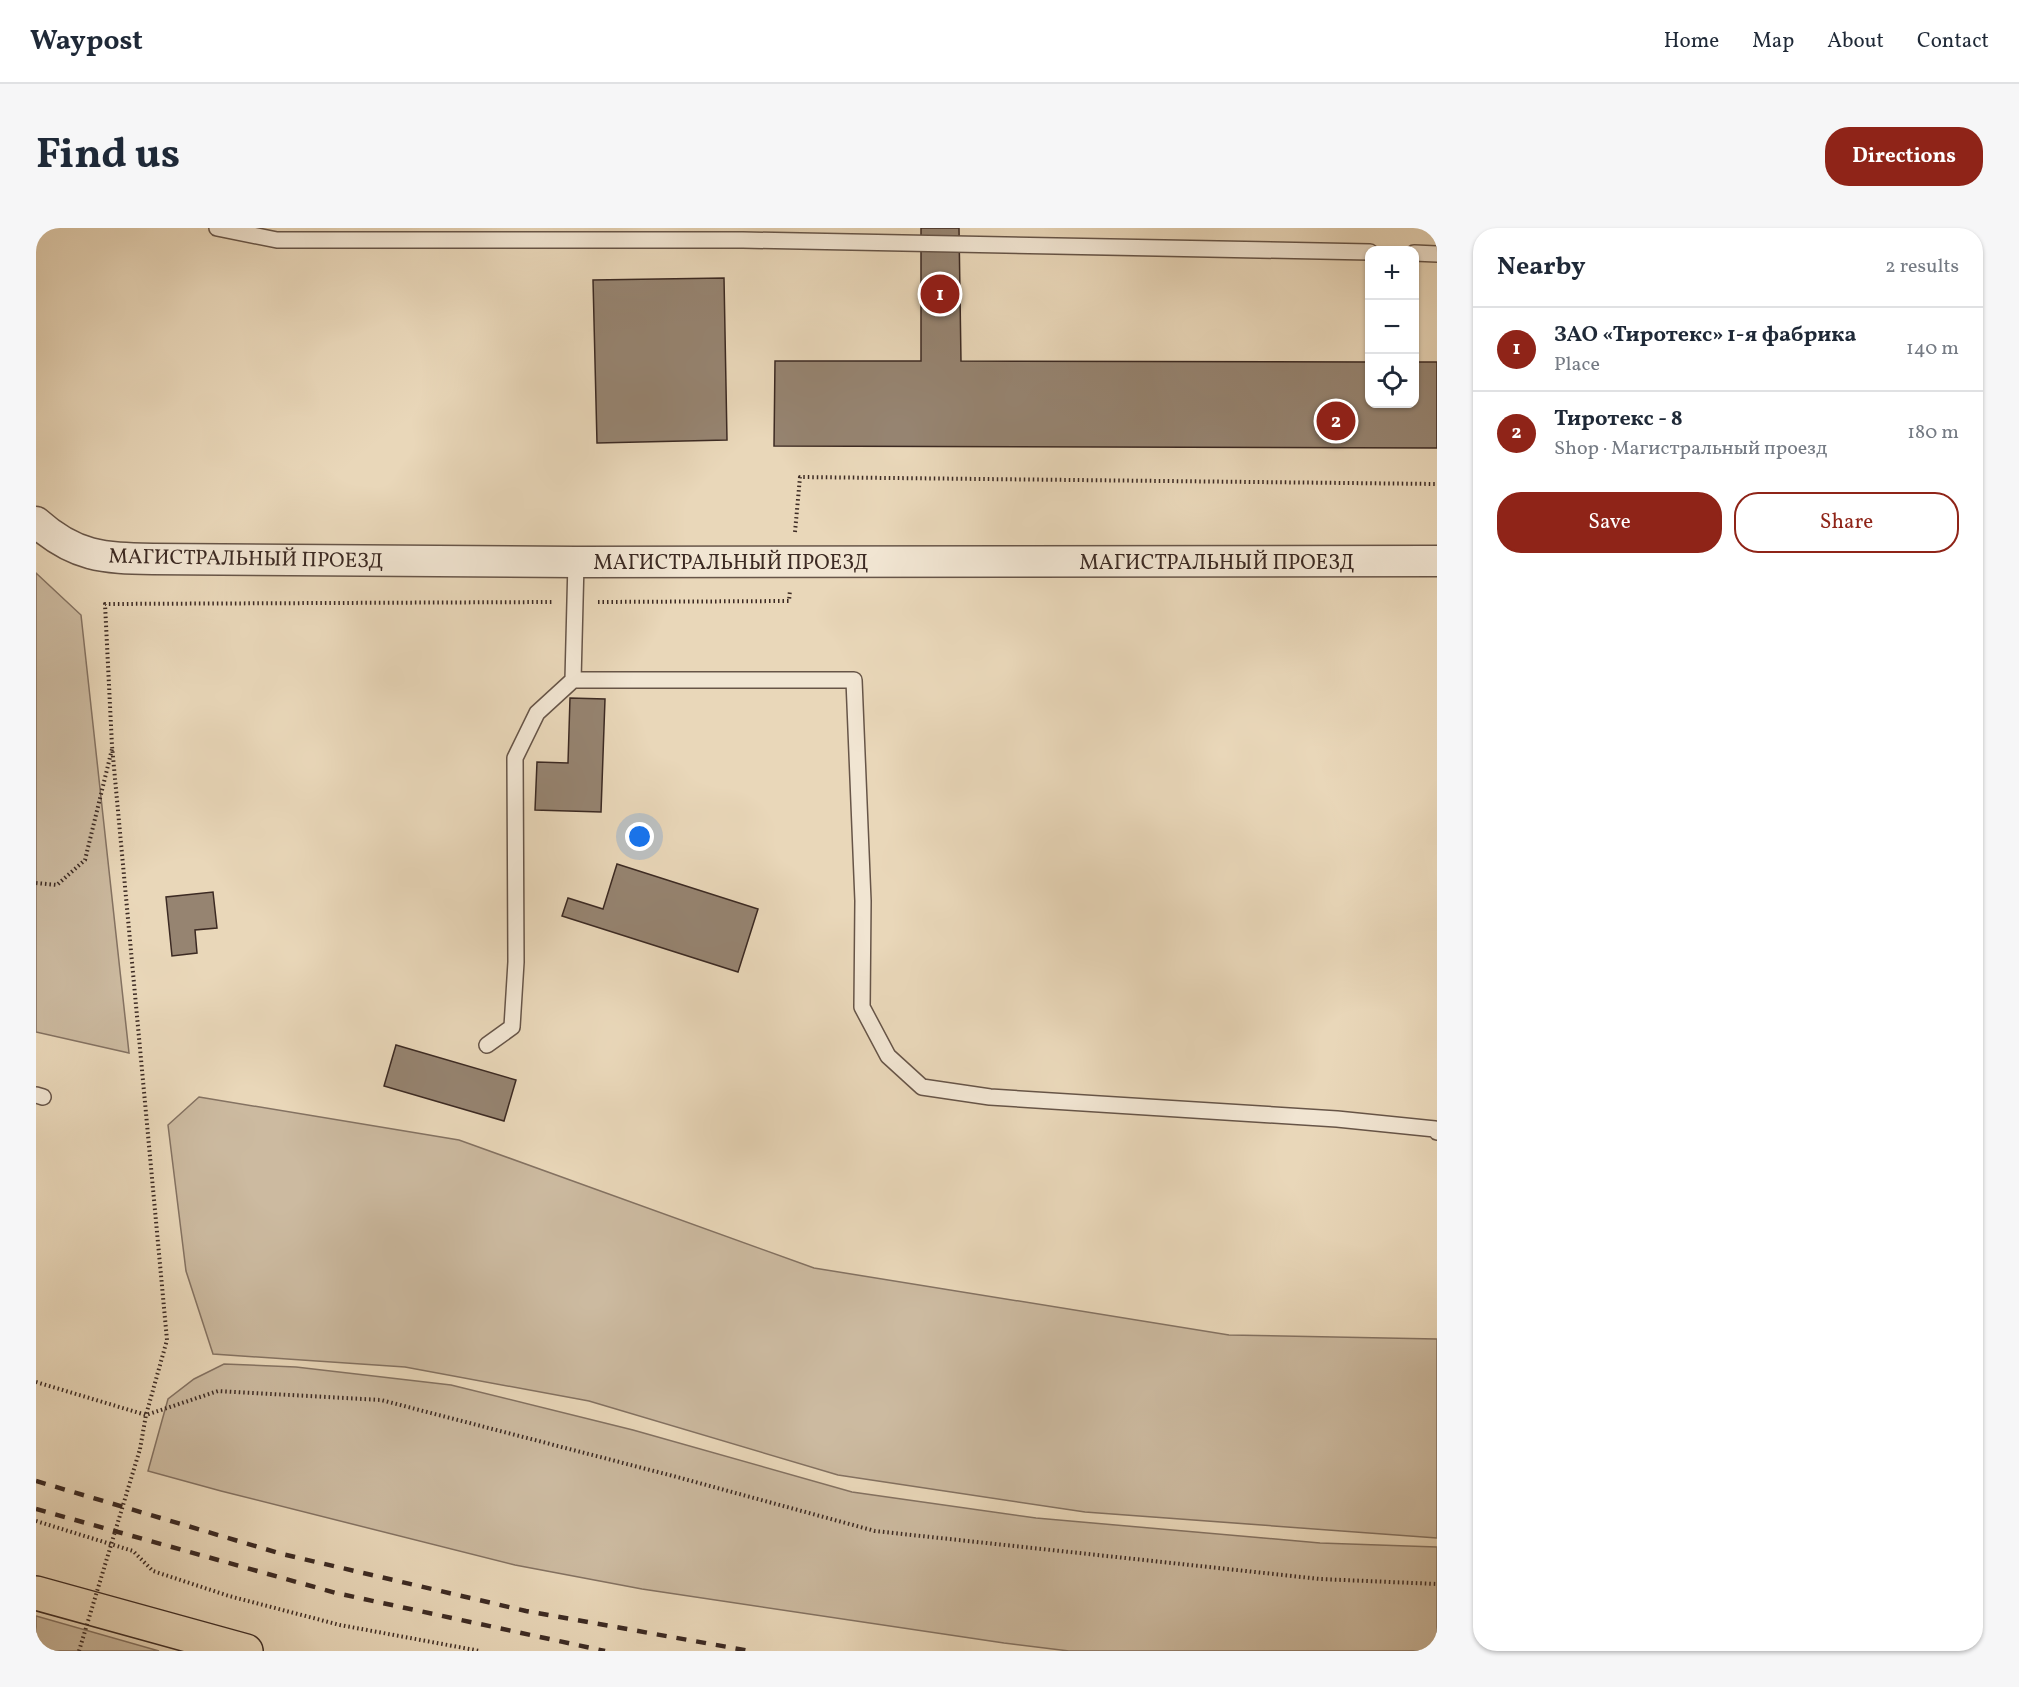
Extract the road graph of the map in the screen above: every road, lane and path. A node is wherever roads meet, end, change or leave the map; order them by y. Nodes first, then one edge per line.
1 (217, 228) edge
2 (1365, 252) edge
3 (1419, 253) edge
4 (1437, 254) edge
5 (36, 522) edge
6 (1437, 561) edge
7 (576, 562) junction
8 (573, 680) junction
9 (112, 746) dead end
10 (36, 883) edge
11 (487, 1044) dead end
12 (1437, 1132) edge
13 (36, 1382) edge
14 (140, 1449) dead end
15 (36, 1521) edge
16 (1437, 1584) edge
17 (36, 1593) edge
18 (79, 1651) edge
19 (246, 1651) edge
20 (480, 1651) edge

1 - 2 lane
3 - 4 lane
5 - 7 street, МАГИСТРАЛЬНЫЙ ПРОЕЗД
6 - 7 street, МАГИСТРАЛЬНЫЙ ПРОЕЗД
7 - 8 lane
8 - 11 lane
8 - 12 lane
9 - 10 path
13 - 16 path
14 - 18 path, bridge
15 - 20 path
17 - 19 main road

